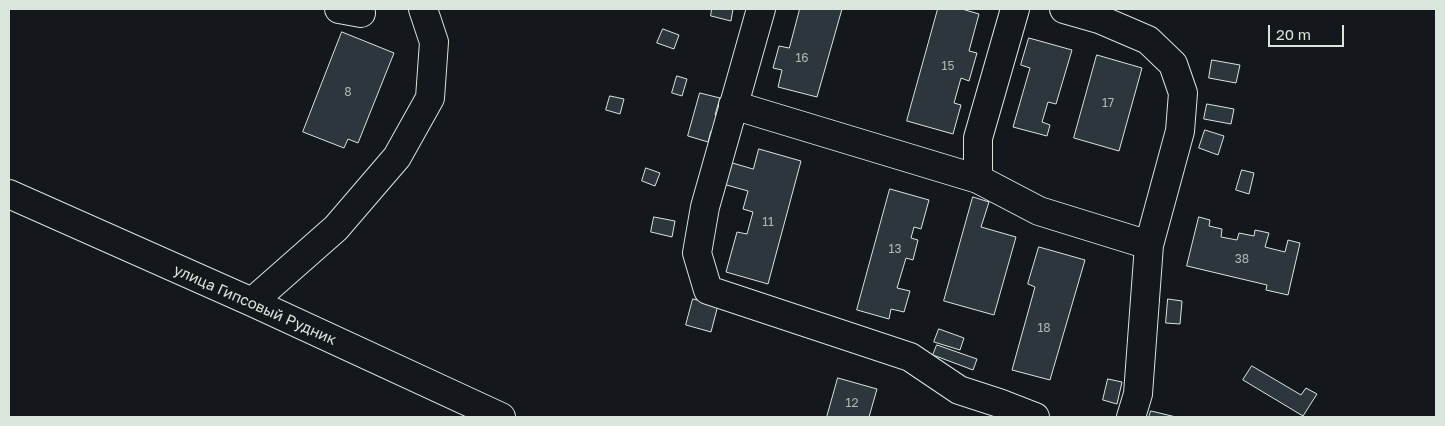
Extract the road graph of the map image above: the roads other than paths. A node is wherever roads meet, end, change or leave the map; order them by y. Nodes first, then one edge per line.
1 (423, 9) edge
2 (761, 9) edge
3 (1015, 9) edge
4 (1064, 9) edge
5 (733, 105) junction
6 (978, 179) junction
7 (9, 194) edge
8 (1149, 245) junction
9 (252, 302) junction
10 (500, 417) edge
11 (1035, 417) edge
12 (1132, 417) edge

1 - 9 street
2 - 5 street
3 - 6 street
4 - 8 street
5 - 6 street
5 - 11 street
6 - 8 street
7 - 9 street, улица Гипсовый Рудник
8 - 12 street
9 - 10 street, улица Гипсовый Рудник

